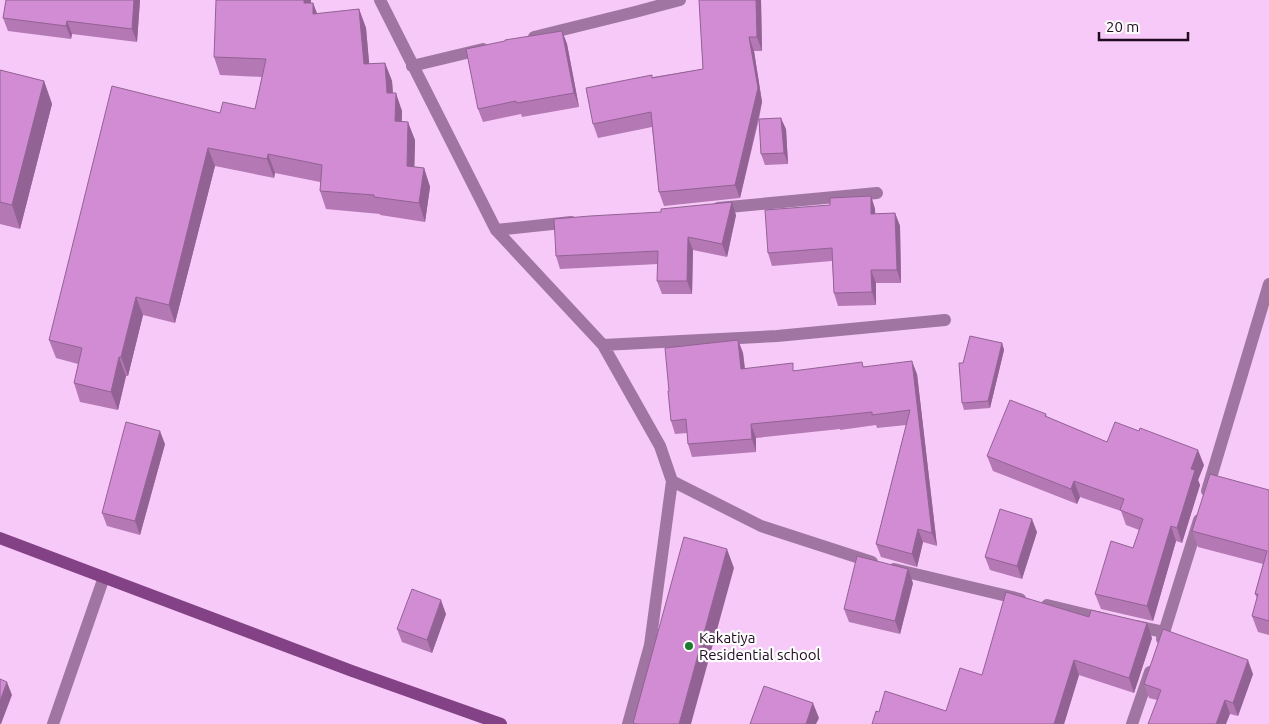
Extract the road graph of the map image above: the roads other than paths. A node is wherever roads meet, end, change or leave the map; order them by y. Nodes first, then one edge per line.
1 (380, 0) edge
2 (680, 0) edge
3 (634, 6) edge
4 (519, 40) edge
5 (490, 47) edge
6 (412, 66) junction
7 (877, 193) dead end
8 (705, 209) edge
9 (581, 221) edge
10 (496, 230) junction
11 (1269, 284) edge
12 (944, 320) dead end
13 (604, 345) junction
14 (672, 481) junction
15 (0, 538) edge
16 (104, 576) junction
17 (1164, 632) junction
18 (53, 724) edge
19 (501, 724) edge
20 (628, 724) edge
21 (1132, 724) edge

1 - 6 street
2 - 3 street
3 - 4 street
5 - 6 street
6 - 10 street
7 - 8 street
9 - 10 street
10 - 13 street
11 - 17 street
12 - 13 street
13 - 14 street
14 - 17 street
14 - 20 street
15 - 16 main road
16 - 18 street
16 - 19 main road
17 - 21 street

